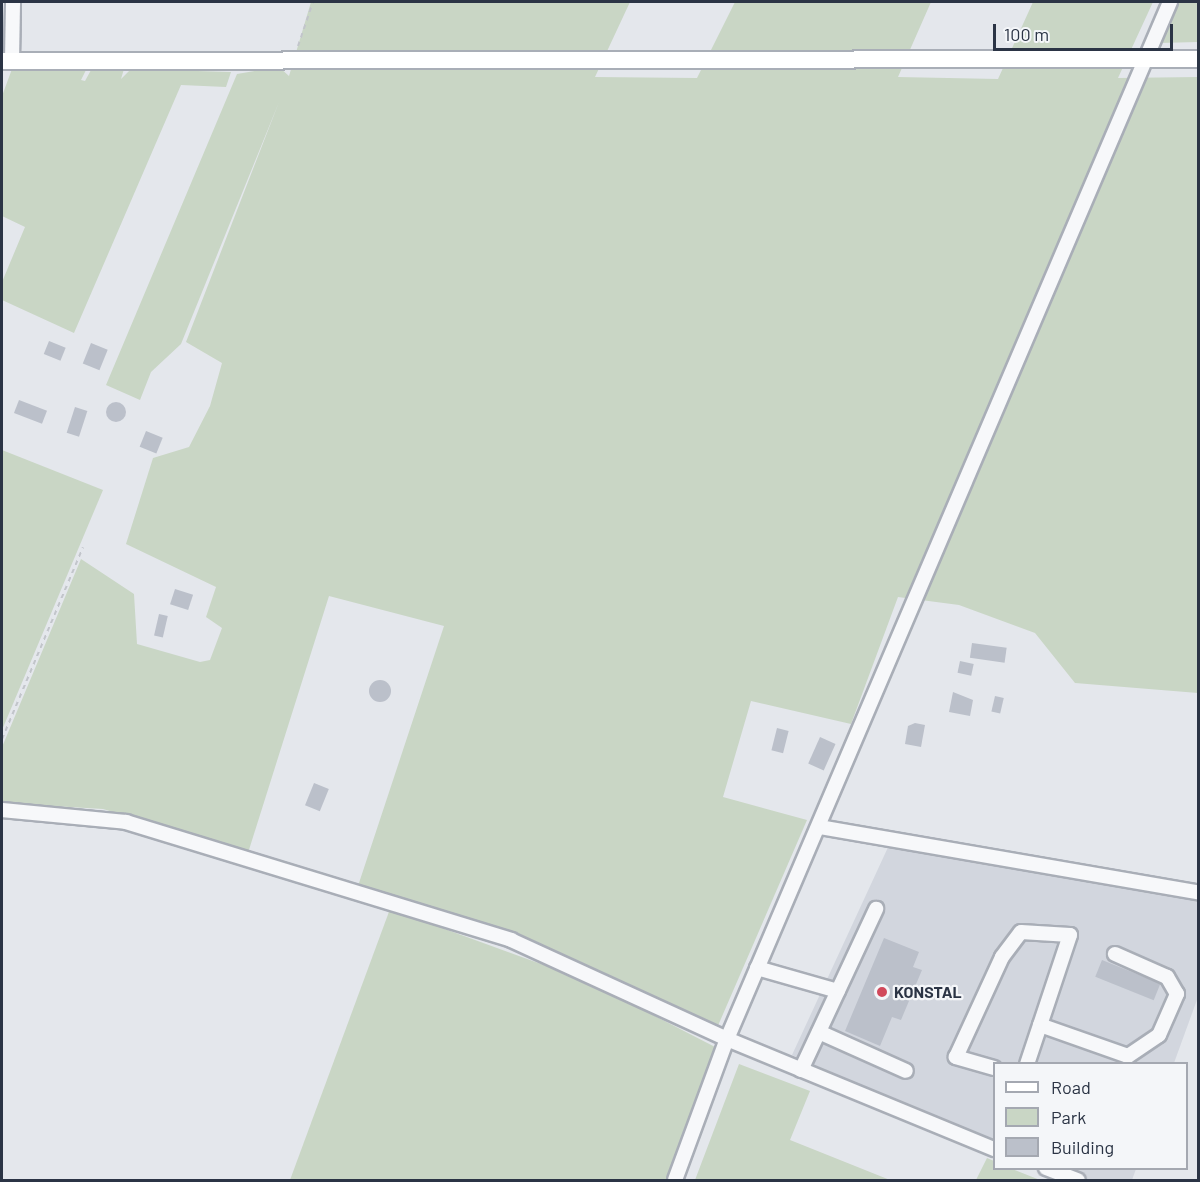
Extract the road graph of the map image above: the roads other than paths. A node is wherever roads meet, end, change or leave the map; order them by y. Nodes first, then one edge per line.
1 (13, 2) edge
2 (1170, 2) edge
3 (1146, 59) junction
4 (1198, 59) edge
5 (7, 61) edge
6 (2, 810) edge
7 (820, 827) junction
8 (1198, 892) edge
9 (876, 909) dead end
10 (1115, 954) dead end
11 (757, 968) junction
12 (838, 991) junction
13 (1040, 1025) junction
14 (819, 1032) junction
15 (727, 1039) junction
16 (1028, 1062) edge
17 (993, 1068) edge
18 (801, 1071) junction
19 (906, 1071) dead end
20 (993, 1149) edge
21 (1051, 1170) edge
22 (675, 1180) edge
23 (1078, 1180) edge

1 - 5 street
2 - 3 street
3 - 4 main road
3 - 5 main road
3 - 7 street
6 - 15 street
7 - 8 street
7 - 11 street
9 - 12 street
10 - 13 street
11 - 12 street
11 - 15 street
12 - 14 street
13 - 16 street
13 - 17 street
14 - 18 street
14 - 19 street
15 - 18 street
15 - 22 street
18 - 20 street
21 - 23 street

